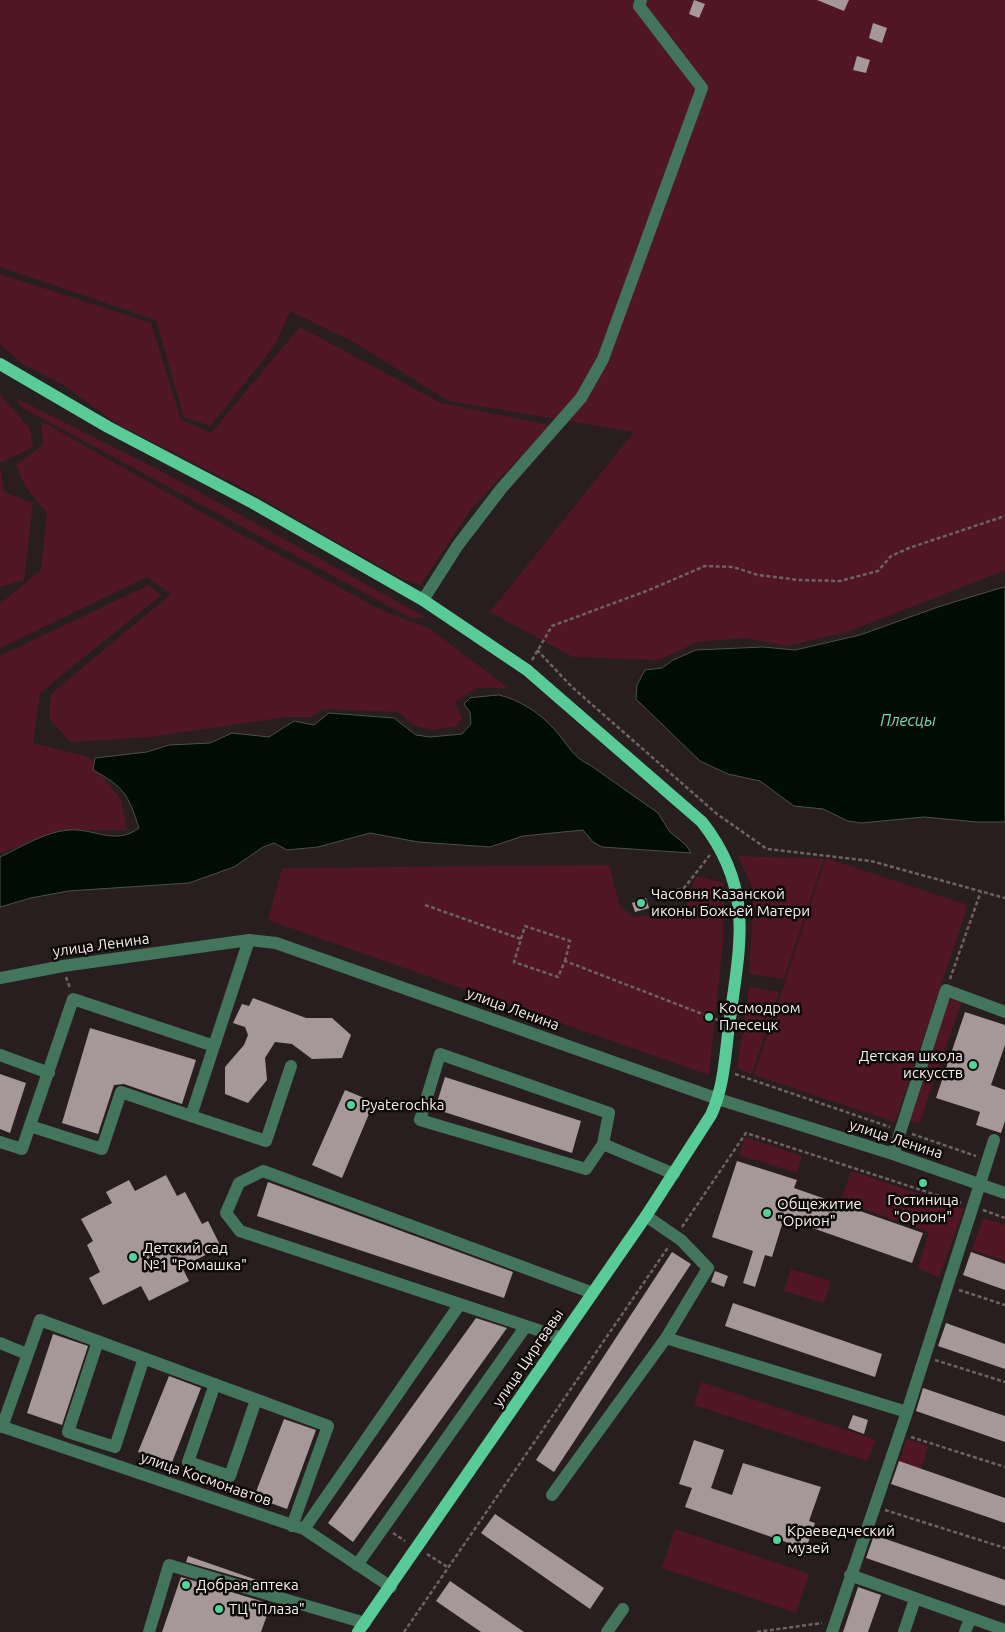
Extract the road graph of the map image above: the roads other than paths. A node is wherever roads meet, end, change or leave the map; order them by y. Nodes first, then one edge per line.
1 (640, 0) edge
2 (0, 364) edge
3 (423, 600) junction
4 (249, 940) junction
5 (0, 978) edge
6 (1005, 1012) edge
7 (214, 1046) junction
8 (0, 1055) edge
9 (291, 1066) dead end
10 (49, 1073) junction
11 (718, 1099) junction
12 (191, 1116) junction
13 (30, 1126) junction
14 (994, 1140) dead end
15 (0, 1142) edge
16 (603, 1144) junction
17 (893, 1154) junction
18 (674, 1174) junction
19 (980, 1184) junction
20 (1005, 1193) edge
21 (646, 1216) junction
22 (593, 1293) junction
23 (460, 1304) junction
24 (526, 1326) junction
25 (562, 1338) junction
26 (666, 1338) junction
27 (98, 1341) junction
28 (0, 1343) edge
29 (27, 1354) junction
30 (144, 1358) junction
31 (215, 1384) junction
32 (256, 1400) junction
33 (907, 1412) junction
34 (1, 1427) edge
35 (68, 1432) junction
36 (64, 1448) junction
37 (552, 1495) dead end
38 (298, 1527) junction
39 (357, 1564) junction
40 (850, 1575) junction
41 (391, 1587) junction
42 (915, 1599) junction
43 (623, 1609) dead end
44 (970, 1619) junction
45 (834, 1626) edge
46 (362, 1628) edge
47 (1005, 1630) edge
48 (149, 1632) edge
49 (607, 1632) edge
50 (904, 1632) edge
51 (965, 1632) edge

1 - 3 street
2 - 3 main road, улица Циргвавы
3 - 11 main road, улица Циргвавы
4 - 5 street, улица Ленина
4 - 7 street
4 - 11 street, улица Ленина
6 - 17 street
7 - 10 street
7 - 12 street
8 - 10 street
9 - 12 street
10 - 13 street
11 - 17 street, улица Ленина
11 - 18 main road, улица Циргвавы
12 - 13 street
13 - 15 street
14 - 19 street
16 - 16 street
16 - 18 street
17 - 19 street, улица Ленина
18 - 21 main road, улица Циргвавы
19 - 20 street, улица Ленина
19 - 33 street
21 - 22 main road, улица Циргвавы
21 - 26 street
22 - 23 street
22 - 25 main road, улица Циргвавы
23 - 24 street
23 - 38 street
24 - 25 street
24 - 39 street
25 - 41 main road, улица Циргвавы
26 - 33 street
26 - 37 street
27 - 29 street
27 - 30 street
27 - 35 street
28 - 29 street
29 - 34 street
30 - 31 street
30 - 35 street
31 - 32 street
31 - 32 street
32 - 38 street
33 - 40 street
34 - 36 street, улица Космонавтов
35 - 36 street
36 - 38 street, улица Космонавтов
38 - 39 street, улица Космонавтов
39 - 41 street, улица Космонавтов
40 - 42 street
40 - 45 street
41 - 46 main road, улица Циргвавы
42 - 44 street
42 - 50 street
43 - 49 street
44 - 47 street
44 - 51 street
46 - 48 street

